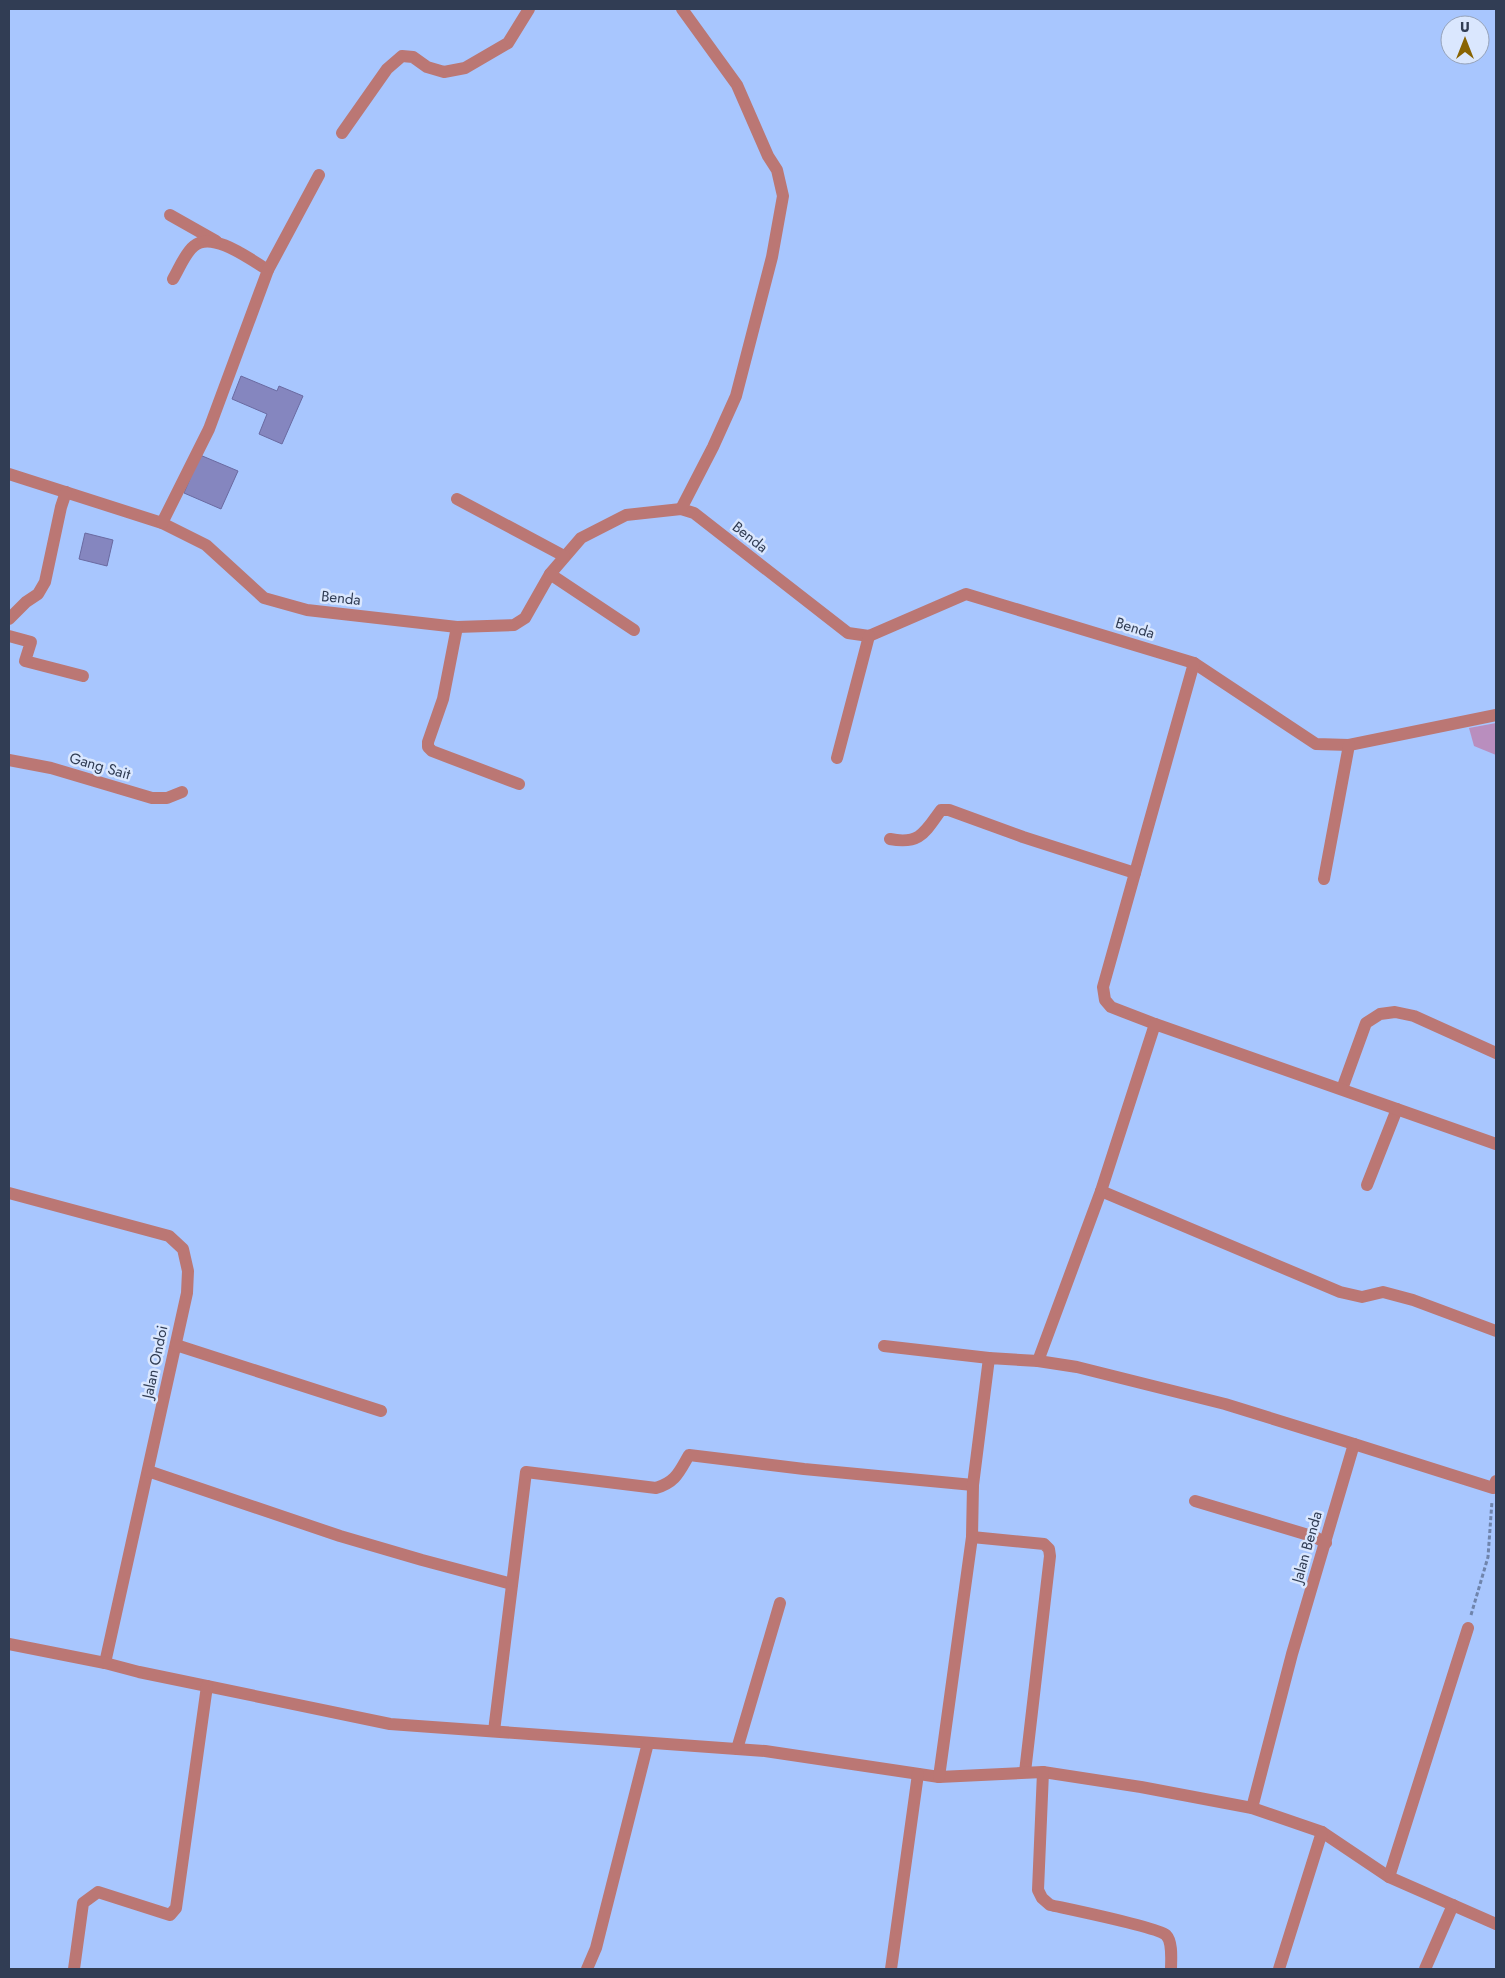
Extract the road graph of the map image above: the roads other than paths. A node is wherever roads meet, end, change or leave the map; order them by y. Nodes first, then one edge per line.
1 (528, 9) edge
2 (682, 9) edge
3 (342, 133) dead end
4 (319, 175) dead end
5 (170, 215) dead end
6 (218, 242) junction
7 (268, 270) junction
8 (172, 279) dead end
9 (9, 474) edge
10 (66, 492) junction
11 (457, 499) dead end
12 (681, 509) junction
13 (162, 522) junction
14 (564, 556) junction
15 (550, 574) junction
16 (9, 619) edge
17 (457, 626) junction
18 (634, 630) dead end
19 (9, 636) edge
20 (869, 636) junction
21 (1194, 663) junction
22 (83, 676) dead end
23 (1496, 716) edge
24 (1349, 745) junction
25 (837, 758) dead end
26 (9, 760) edge
27 (519, 784) dead end
28 (182, 792) dead end
29 (890, 839) dead end
30 (1135, 873) junction
31 (1324, 879) dead end
32 (1155, 1024) junction
33 (1496, 1053) edge
34 (1342, 1089) junction
35 (1396, 1109) junction
36 (1496, 1144) edge
37 (1367, 1185) dead end
38 (1101, 1191) junction
39 (9, 1193) edge
40 (1496, 1330) edge
41 (176, 1345) junction
42 (884, 1346) dead end
43 (990, 1358) junction
44 (1038, 1361) junction
45 (381, 1411) dead end
46 (1354, 1444) junction
47 (148, 1471) junction
48 (973, 1485) junction
49 (1495, 1485) edge
50 (1195, 1501) dead end
51 (972, 1537) junction
52 (1326, 1543) junction
53 (512, 1584) junction
54 (780, 1603) dead end
55 (1468, 1628) road end
56 (9, 1644) edge
57 (105, 1663) junction
58 (207, 1686) junction
59 (494, 1731) junction
60 (648, 1743) junction
61 (737, 1749) junction
62 (1025, 1772) junction
63 (1043, 1772) junction
64 (918, 1774) junction
65 (939, 1777) junction
66 (1252, 1808) junction
67 (1322, 1832) junction
68 (1389, 1877) junction
69 (1453, 1905) junction
70 (1496, 1924) edge
71 (74, 1969) edge
72 (586, 1969) edge
73 (891, 1969) edge
74 (1172, 1969) edge
75 (1279, 1969) edge
76 (1425, 1969) edge

1 - 3 street
2 - 12 street
4 - 7 street
5 - 6 street
6 - 7 street
6 - 8 street
7 - 13 street
9 - 10 street, Benda
10 - 13 street, Benda
10 - 16 street
11 - 14 street
12 - 14 street, Benda
12 - 20 street, Benda
13 - 17 street, Benda
14 - 15 street, Benda
15 - 17 street, Benda
15 - 18 street
17 - 27 street
19 - 22 street
20 - 21 street, Benda
20 - 25 street
21 - 24 street, Benda
21 - 30 street
23 - 24 street, Benda
24 - 31 street
26 - 28 street, Gang Sait
29 - 30 street
30 - 32 street
32 - 34 street
32 - 38 street
33 - 34 street
34 - 35 street
35 - 36 street
35 - 37 street
38 - 40 street
38 - 44 street
39 - 41 street, Jalan Ondoi
41 - 45 street
41 - 47 street, Jalan Ondoi
42 - 43 street
43 - 44 street
43 - 48 street
44 - 46 street
46 - 49 street
46 - 52 street, Jalan Benda
47 - 53 street
47 - 57 street, Jalan Ondoi
48 - 51 street
48 - 53 street
50 - 52 street
51 - 62 street
51 - 65 street
52 - 66 street, Jalan Benda
53 - 59 street
54 - 61 street
55 - 68 street
56 - 57 street
57 - 58 street
58 - 59 street
58 - 71 street
59 - 60 street
60 - 61 street
60 - 72 street
61 - 64 street
62 - 63 street
62 - 65 street
63 - 66 street
63 - 74 street
64 - 65 street
64 - 73 street
66 - 67 street
67 - 68 street
67 - 75 street
68 - 69 street
69 - 70 street
69 - 76 street

